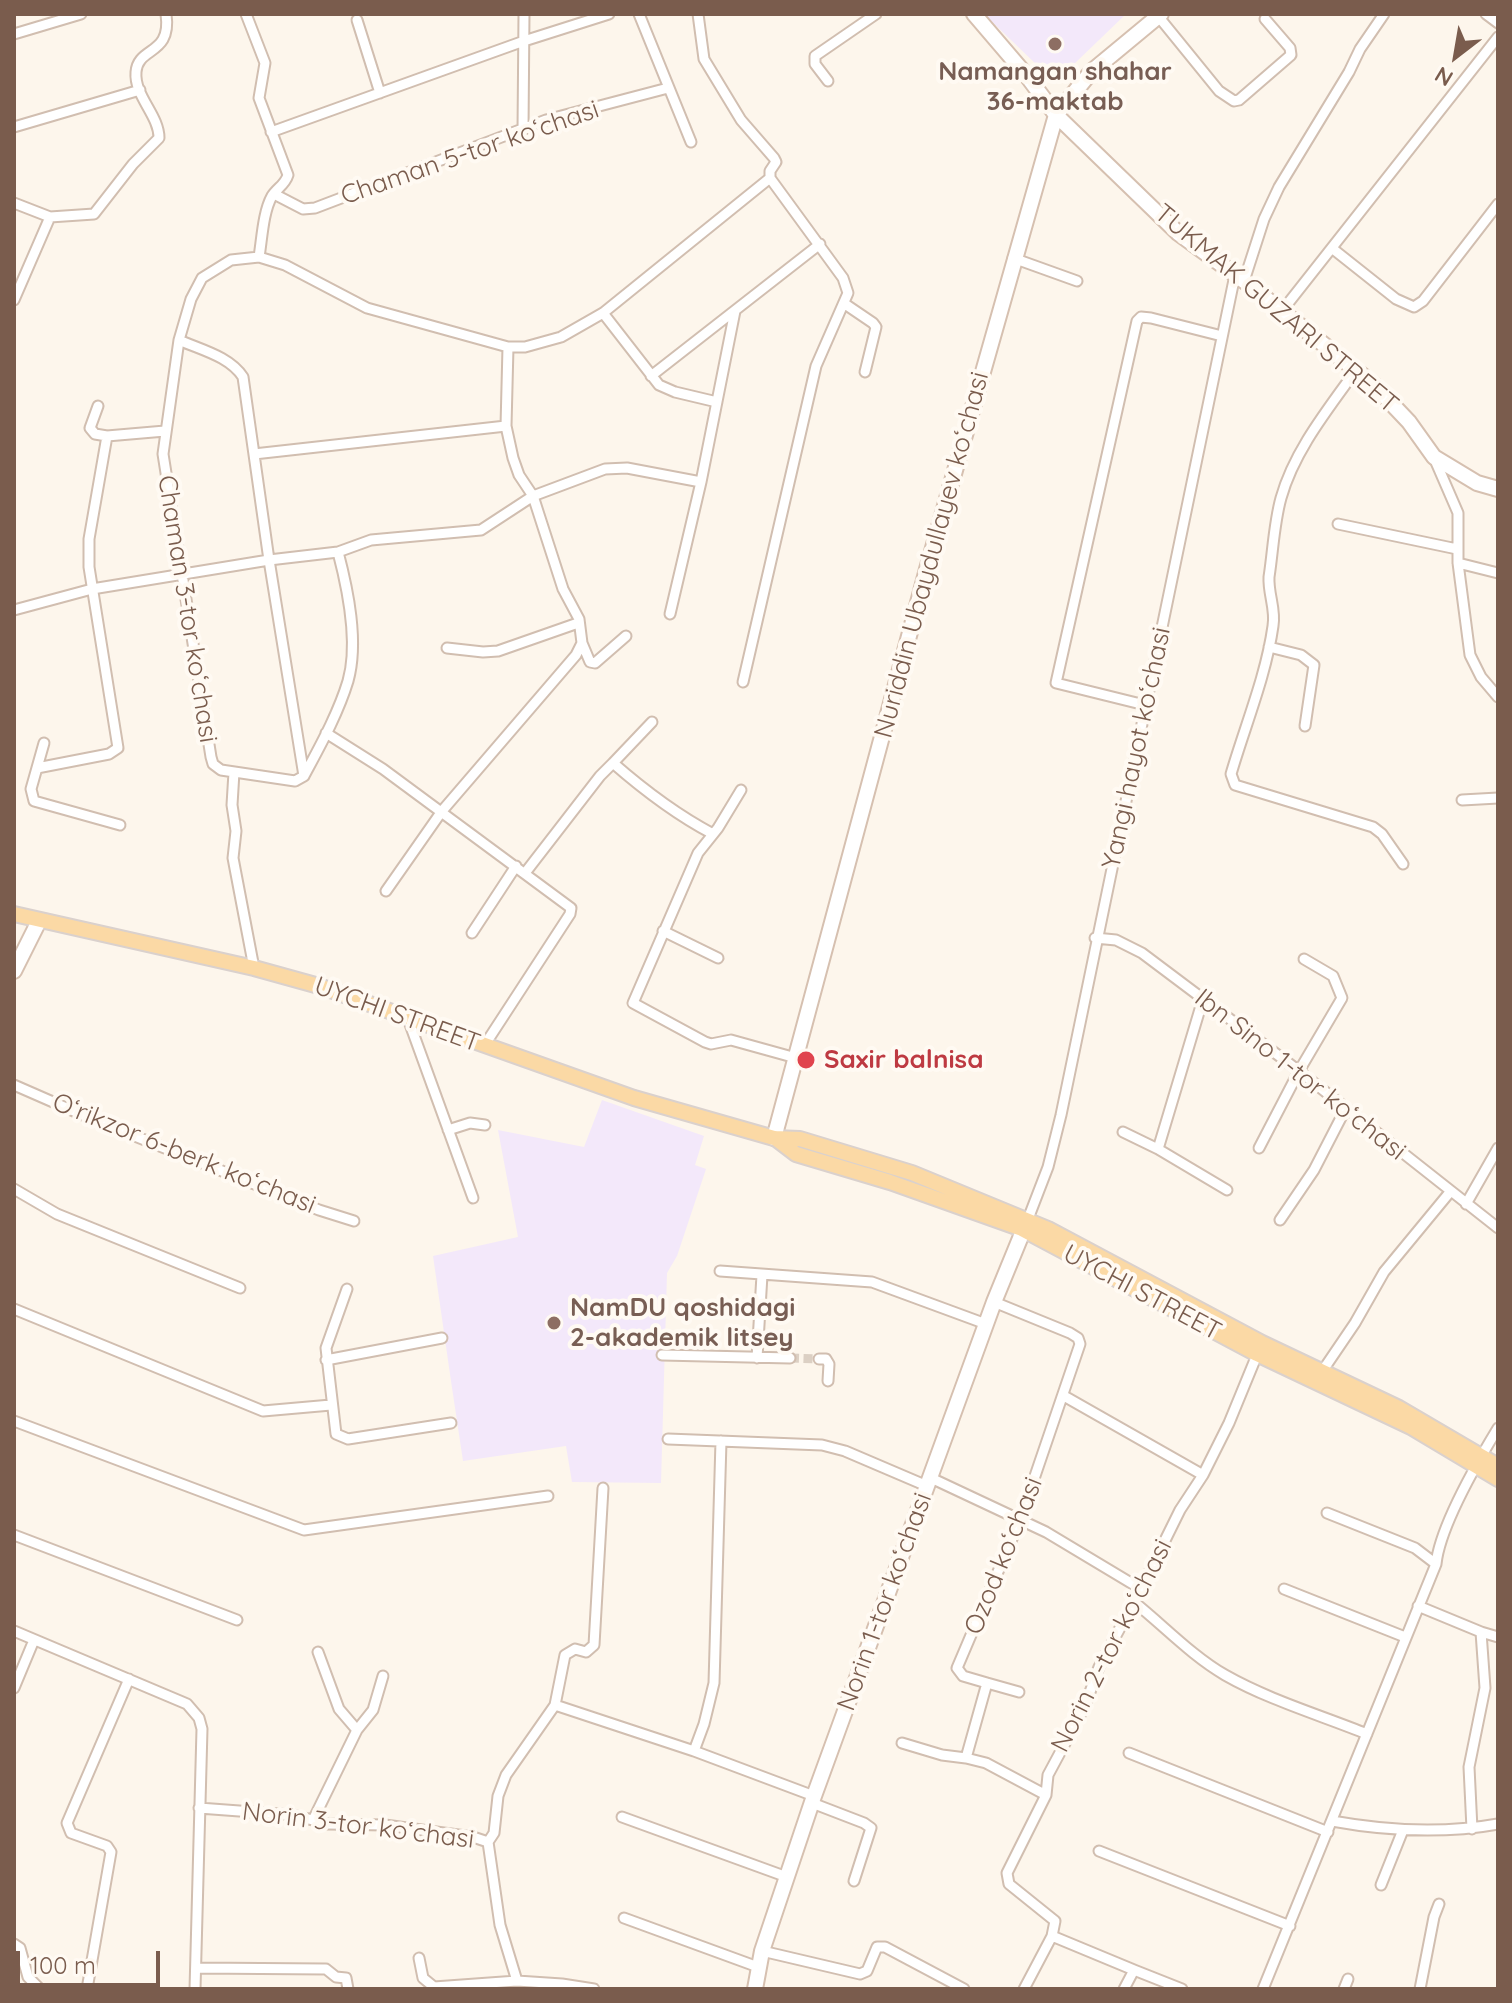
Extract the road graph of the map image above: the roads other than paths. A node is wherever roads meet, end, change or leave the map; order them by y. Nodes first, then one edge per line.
1 (81, 14) edge
2 (166, 14) edge
3 (246, 14) edge
4 (369, 14) edge
5 (524, 14) edge
6 (609, 14) edge
7 (639, 14) edge
8 (698, 14) edge
9 (876, 14) edge
10 (974, 14) edge
11 (1384, 14) edge
12 (1486, 14) edge
13 (1160, 15) edge
14 (356, 17) edge
15 (1265, 19) dead end
16 (1498, 23) edge
17 (14, 34) edge
18 (1498, 37) edge
19 (524, 41) junction
20 (828, 81) dead end
21 (668, 88) junction
22 (140, 90) junction
23 (380, 93) junction
24 (1056, 115) junction
25 (14, 127) edge
26 (523, 130) junction
27 (271, 132) junction
28 (691, 142) dead end
29 (770, 178) junction
30 (274, 194) junction
31 (14, 203) edge
32 (1498, 204) edge
33 (50, 217) junction
34 (820, 244) junction
35 (1333, 249) junction
36 (259, 257) junction
37 (1013, 258) junction
38 (1240, 278) junction
39 (1077, 281) dead end
40 (14, 300) edge
41 (845, 304) junction
42 (735, 311) junction
43 (1282, 311) junction
44 (603, 313) junction
45 (1222, 336) junction
46 (179, 340) junction
47 (508, 347) junction
48 (1356, 370) junction
49 (865, 372) dead end
50 (651, 376) junction
51 (717, 402) junction
52 (98, 406) dead end
53 (506, 426) junction
54 (165, 431) junction
55 (107, 436) junction
56 (254, 454) junction
57 (1434, 457) junction
58 (701, 482) junction
59 (1498, 489) edge
60 (533, 496) junction
61 (1338, 524) dead end
62 (1457, 549) junction
63 (338, 552) junction
64 (269, 560) junction
65 (1458, 563) junction
66 (1498, 573) edge
67 (181, 574) junction
68 (92, 589) junction
69 (14, 610) edge
70 (670, 614) dead end
71 (578, 623) junction
72 (626, 636) dead end
73 (582, 643) junction
74 (1269, 647) junction
75 (447, 648) dead end
76 (743, 682) dead end
77 (1498, 697) edge
78 (1145, 705) junction
79 (652, 722) dead end
80 (1305, 726) dead end
81 (326, 733) junction
82 (44, 743) dead end
83 (613, 763) junction
84 (37, 768) junction
85 (234, 772) junction
86 (304, 776) junction
87 (741, 790) dead end
88 (1498, 798) edge
89 (1462, 800) dead end
90 (442, 811) junction
91 (120, 825) dead end
92 (713, 834) junction
93 (1403, 864) dead end
94 (516, 866) junction
95 (525, 873) junction
96 (386, 891) dead end
97 (14, 914) edge
98 (39, 921) junction
99 (663, 931) junction
100 (472, 933) dead end
101 (1095, 938) junction
102 (718, 958) dead end
103 (1304, 959) dead end
104 (254, 968) junction
105 (14, 971) edge
106 (1203, 999) junction
107 (407, 1016) junction
108 (484, 1046) junction
109 (796, 1058) junction
110 (1299, 1071) junction
111 (14, 1085) edge
112 (1346, 1108) junction
113 (485, 1125) dead end
114 (448, 1130) junction
115 (1123, 1132) dead end
116 (774, 1138) junction
117 (1259, 1148) dead end
118 (1498, 1148) edge
119 (1158, 1149) junction
120 (14, 1189) edge
121 (1227, 1190) dead end
122 (1450, 1192) junction
123 (473, 1198) dead end
124 (1466, 1204) junction
125 (1280, 1220) dead end
126 (354, 1221) dead end
127 (1025, 1224) junction
128 (1498, 1228) edge
129 (720, 1271) dead end
130 (762, 1275) junction
131 (240, 1288) dead end
132 (347, 1289) dead end
133 (994, 1302) junction
134 (14, 1309) edge
135 (986, 1324) junction
136 (442, 1338) dead end
137 (1259, 1348) junction
138 (662, 1355) dead end
139 (757, 1358) junction
140 (790, 1358) tunnel mouth
141 (819, 1359) dead end
142 (326, 1360) junction
143 (1318, 1377) junction
144 (828, 1381) dead end
145 (1064, 1396) junction
146 (331, 1405) junction
147 (14, 1421) edge
148 (451, 1423) dead end
149 (1498, 1428) edge
150 (668, 1439) dead end
151 (721, 1441) junction
152 (1479, 1461) junction
153 (1498, 1466) edge
154 (1203, 1475) junction
155 (1498, 1479) edge
156 (929, 1482) junction
157 (603, 1488) dead end
158 (548, 1496) dead end
159 (1327, 1513) dead end
160 (1020, 1520) junction
161 (14, 1535) edge
162 (1436, 1564) junction
163 (1141, 1589) junction
164 (1284, 1589) dead end
165 (1134, 1602) junction
166 (1418, 1606) junction
167 (237, 1620) dead end
168 (14, 1631) edge
169 (1481, 1632) junction
170 (1405, 1637) junction
171 (1498, 1637) edge
172 (34, 1640) junction
173 (318, 1652) dead end
174 (383, 1676) dead end
175 (129, 1679) junction
176 (987, 1683) junction
177 (14, 1688) edge
178 (1019, 1692) dead end
179 (555, 1705) junction
180 (357, 1730) junction
181 (1367, 1734) junction
182 (902, 1743) dead end
183 (694, 1751) junction
184 (1129, 1753) dead end
185 (966, 1758) junction
186 (1046, 1795) junction
187 (813, 1800) junction
188 (199, 1808) junction
189 (622, 1817) dead end
190 (314, 1818) junction
191 (1332, 1821) junction
192 (1498, 1824) edge
193 (1472, 1829) junction
194 (1403, 1830) junction
195 (1328, 1832) junction
196 (488, 1842) junction
197 (1099, 1851) dead end
198 (787, 1877) junction
199 (854, 1881) dead end
200 (1381, 1885) dead end
201 (1439, 1904) dead end
202 (624, 1918) dead end
203 (1290, 1926) junction
204 (1052, 1936) junction
205 (14, 1944) edge
206 (762, 1951) junction
207 (419, 1958) dead end
208 (758, 1967) junction
209 (196, 1968) junction
210 (1134, 1970) junction
211 (517, 1981) junction
212 (40, 1989) edge
213 (87, 1989) edge
214 (195, 1989) edge
215 (348, 1989) edge
216 (594, 1989) edge
217 (755, 1989) edge
218 (964, 1989) edge
219 (1024, 1989) edge
220 (1124, 1989) edge
221 (1182, 1989) edge
222 (1263, 1989) edge
223 (1420, 1989) edge

1 - 17 street
2 - 22 street
3 - 27 street
4 - 14 street
5 - 19 street
6 - 19 street
7 - 21 street
8 - 29 street
9 - 20 street
10 - 24 street, TUKMAK GUZARI STREET
11 - 38 street, Yangi hayot koʻchasi
12 - 16 street
13 - 15 street
13 - 24 street, Nuriddin Ubaydullayev koʻchasi
14 - 23 street
18 - 35 street
19 - 23 street
19 - 26 street
21 - 26 street, Chaman 5-tor koʻchasi
21 - 28 street
22 - 25 street
22 - 33 street
23 - 27 street
24 - 37 street, Nuriddin Ubaydullayev koʻchasi
24 - 38 street, TUKMAK GUZARI STREET
26 - 30 street, Chaman 5-tor koʻchasi
27 - 30 street
29 - 34 street
29 - 44 street
30 - 36 street
31 - 33 street
32 - 35 street
33 - 40 street
34 - 41 street
34 - 42 street
35 - 43 street
36 - 46 street, Chaman 3-tor koʻchasi
36 - 47 street
37 - 39 street
37 - 109 street, Nuriddin Ubaydullayev koʻchasi
38 - 43 street, TUKMAK GUZARI STREET
38 - 45 street, Yangi hayot koʻchasi
41 - 49 street
41 - 76 street
42 - 50 street
42 - 51 street
43 - 48 street, TUKMAK GUZARI STREET
44 - 47 street
44 - 50 street
45 - 78 street, Yangi hayot koʻchasi
45 - 78 street
46 - 54 street, Chaman 3-tor koʻchasi
46 - 56 street
47 - 53 street
48 - 57 street, TUKMAK GUZARI STREET
48 - 74 street
50 - 51 street
51 - 58 street
52 - 55 street
53 - 56 street
53 - 60 street
54 - 55 street
54 - 67 street, Chaman 3-tor koʻchasi
55 - 68 street
56 - 64 street
57 - 59 street
57 - 62 street, TUKMAK GUZARI STREET
58 - 60 street
58 - 70 street
60 - 63 street
60 - 71 street
61 - 62 street
62 - 65 street, TUKMAK GUZARI STREET
63 - 64 street
63 - 81 street
64 - 67 street
64 - 86 street
65 - 66 street
65 - 77 street, TUKMAK GUZARI STREET
67 - 68 street
67 - 85 street, Chaman 3-tor koʻchasi
68 - 69 street
68 - 84 street
71 - 73 street
71 - 75 street
72 - 73 street
73 - 90 street
74 - 80 street
74 - 93 street
78 - 101 street, Yangi hayot koʻchasi
79 - 83 street
81 - 86 street
81 - 90 street
82 - 84 street
83 - 92 street
83 - 95 street
84 - 91 street
85 - 86 street
85 - 104 street
87 - 92 street
88 - 89 street
90 - 94 street
90 - 96 street
92 - 99 street
94 - 95 street
94 - 100 street
95 - 108 street
97 - 98 main road, UYCHI STREET
98 - 104 main road, UYCHI STREET
98 - 105 street
99 - 102 street
99 - 109 street
101 - 106 street, Ibn Sino 1-tor koʻchasi
101 - 127 street, Yangi hayot koʻchasi
103 - 110 street
104 - 107 main road, UYCHI STREET
106 - 110 street, Ibn Sino 1-tor koʻchasi
106 - 119 street
107 - 108 main road, UYCHI STREET
107 - 114 street
108 - 116 main road, UYCHI STREET
109 - 116 street, Nuriddin Ubaydullayev koʻchasi
110 - 112 street, Ibn Sino 1-tor koʻchasi
110 - 117 street
111 - 126 street, Oʻrikzor 6-berk koʻchasi
112 - 122 street, Ibn Sino 1-tor koʻchasi
112 - 125 street
113 - 114 street
114 - 123 street
115 - 119 street
116 - 127 main road, UYCHI STREET
118 - 124 street
119 - 121 street
120 - 131 street
122 - 124 street, Ibn Sino 1-tor koʻchasi
122 - 143 street
124 - 128 street, Ibn Sino 1-tor koʻchasi
127 - 133 street, Norin 1-tor koʻchasi
127 - 137 main road, UYCHI STREET
129 - 130 street
130 - 135 street
130 - 139 street
132 - 142 street
133 - 135 street, Norin 1-tor koʻchasi
133 - 145 street, Ozod koʻchasi
134 - 146 street
135 - 156 street, Norin 1-tor koʻchasi
136 - 142 street
137 - 143 main road, UYCHI STREET
137 - 154 street, Norin 2-tor koʻchasi
138 - 139 street
139 - 140 street
141 - 144 street
142 - 146 street
143 - 152 main road, UYCHI STREET
145 - 154 street
145 - 160 street, Ozod koʻchasi
146 - 148 street
147 - 158 street
149 - 152 street
150 - 151 street
151 - 156 street
151 - 183 street
152 - 153 main road, UYCHI STREET
152 - 155 main road, UYCHI STREET
152 - 162 street
154 - 163 street, Norin 2-tor koʻchasi
156 - 160 street
156 - 187 street, Norin 1-tor koʻchasi
157 - 179 street
159 - 162 street
160 - 163 street
160 - 176 street, Ozod koʻchasi
161 - 167 street
162 - 166 street
163 - 165 street, Norin 2-tor koʻchasi
164 - 170 street
165 - 181 street
165 - 186 street, Norin 2-tor koʻchasi
166 - 169 street
166 - 170 street
168 - 172 street
169 - 171 street
169 - 193 street
170 - 181 street
172 - 175 street
172 - 177 street
173 - 180 street
174 - 180 street
175 - 188 street
175 - 213 street
176 - 178 street
176 - 185 street
179 - 183 street
179 - 196 street
180 - 190 street
181 - 191 street
182 - 185 street
183 - 187 street
184 - 195 street
185 - 186 street
186 - 204 street, Norin 2-tor koʻchasi
187 - 198 street, Norin 1-tor koʻchasi
187 - 199 street
188 - 190 street, Norin 3-tor koʻchasi
188 - 209 street
189 - 198 street
190 - 196 street, Norin 3-tor koʻchasi
191 - 194 street
191 - 195 street
192 - 193 street
193 - 194 street
194 - 200 street
195 - 203 street
196 - 211 street, Norin 3-tor koʻchasi
197 - 203 street
198 - 206 street, Norin 1-tor koʻchasi
201 - 223 street
202 - 208 street
203 - 222 street
204 - 210 street
204 - 219 street
205 - 212 street
206 - 208 street, Norin 1-tor koʻchasi
206 - 218 street
207 - 211 street
208 - 217 street, Norin 1-tor koʻchasi
209 - 214 street
209 - 215 street
210 - 220 street
210 - 221 street
211 - 216 street

